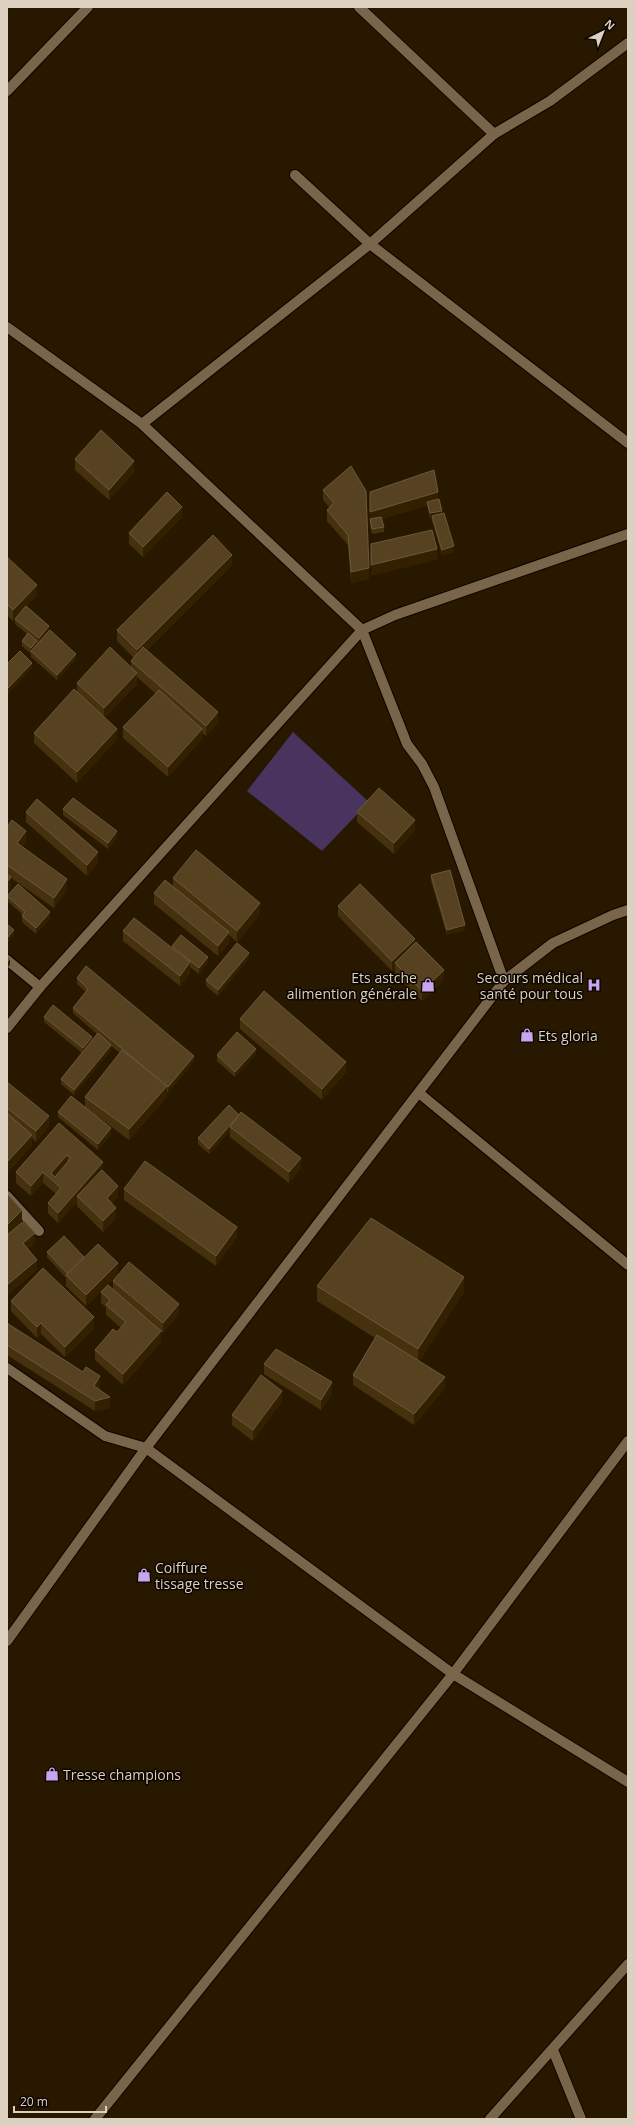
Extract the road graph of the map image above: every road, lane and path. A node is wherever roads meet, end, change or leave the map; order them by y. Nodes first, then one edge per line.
1 (88, 7) edge
2 (359, 7) edge
3 (626, 46) edge
4 (7, 91) edge
5 (494, 134) junction
6 (295, 175) dead end
7 (370, 244) junction
8 (7, 327) edge
9 (142, 424) junction
10 (628, 443) edge
11 (628, 534) edge
12 (362, 630) junction
13 (628, 910) edge
14 (7, 960) edge
15 (504, 981) junction
16 (40, 987) junction
17 (7, 1028) edge
18 (419, 1093) junction
19 (7, 1196) edge
20 (39, 1231) dead end
21 (628, 1264) edge
22 (7, 1368) edge
23 (628, 1441) edge
24 (146, 1448) junction
25 (7, 1641) edge
26 (452, 1674) junction
27 (628, 1782) edge
28 (628, 1964) edge
29 (553, 2050) junction
30 (98, 2118) edge
31 (490, 2119) edge
32 (581, 2119) edge

1 - 4 street
2 - 5 street
3 - 5 street
5 - 7 street
6 - 7 street
7 - 9 street
7 - 10 street
8 - 9 street
9 - 12 street
11 - 12 street
12 - 15 street
12 - 16 street
13 - 15 street
14 - 16 street
15 - 18 street
16 - 17 street
18 - 21 street
18 - 24 street
19 - 20 street
22 - 24 street
23 - 26 street
24 - 25 street
24 - 26 street
26 - 27 street
26 - 30 street
28 - 29 street
29 - 31 street
29 - 32 street

